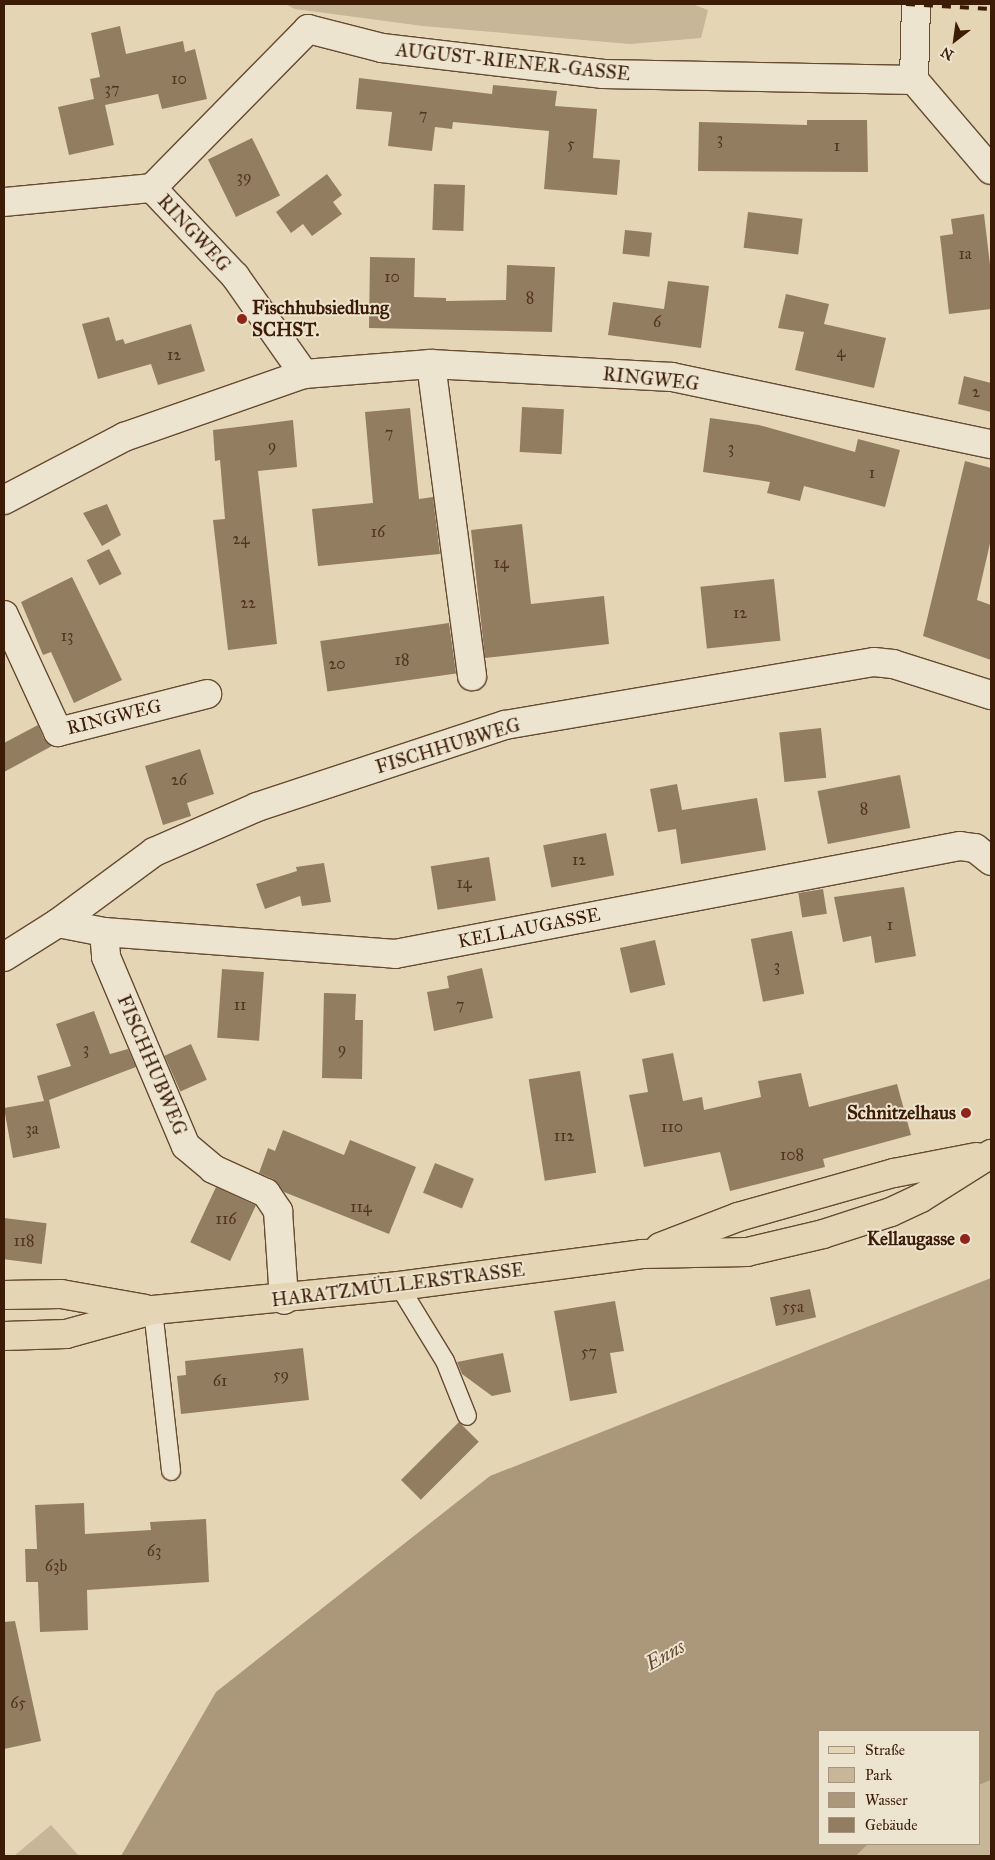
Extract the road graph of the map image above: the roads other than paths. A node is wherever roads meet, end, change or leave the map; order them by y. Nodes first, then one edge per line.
1 (916, 4) edge
2 (914, 80) junction
3 (991, 170) edge
4 (152, 188) junction
5 (4, 202) edge
6 (431, 364) junction
7 (304, 374) junction
8 (991, 444) edge
9 (4, 500) edge
10 (4, 615) edge
11 (472, 676) dead end
12 (207, 694) dead end
13 (991, 695) edge
14 (991, 861) edge
15 (58, 923) junction
16 (104, 932) junction
17 (4, 957) edge
18 (991, 1154) edge
19 (642, 1254) junction
20 (399, 1286) junction
21 (4, 1295) edge
22 (284, 1300) junction
23 (154, 1310) junction
24 (4, 1336) edge
25 (467, 1416) dead end
26 (171, 1471) dead end

1 - 2 street
2 - 3 street
2 - 4 street, AUGUST-RIENER-GASSE
4 - 5 street, RINGWEG
4 - 7 street, RINGWEG
6 - 7 street, RINGWEG
6 - 8 street, RINGWEG
6 - 11 street
7 - 9 street, RINGWEG
10 - 12 street, RINGWEG
13 - 15 street, FISCHHUBWEG
14 - 16 street, KELLAUGASSE
15 - 16 street, KELLAUGASSE
15 - 17 street, FISCHHUBWEG
16 - 22 street, FISCHHUBWEG
18 - 19 main road, HARATZMÜLLERSTRASSE
18 - 19 main road, HARATZMÜLLERSTRASSE
19 - 20 main road, HARATZMÜLLERSTRASSE
20 - 22 main road, HARATZMÜLLERSTRASSE
20 - 25 lane
21 - 23 main road, HARATZMÜLLERSTRASSE
22 - 23 main road, HARATZMÜLLERSTRASSE
23 - 24 main road, HARATZMÜLLERSTRASSE
23 - 26 lane

